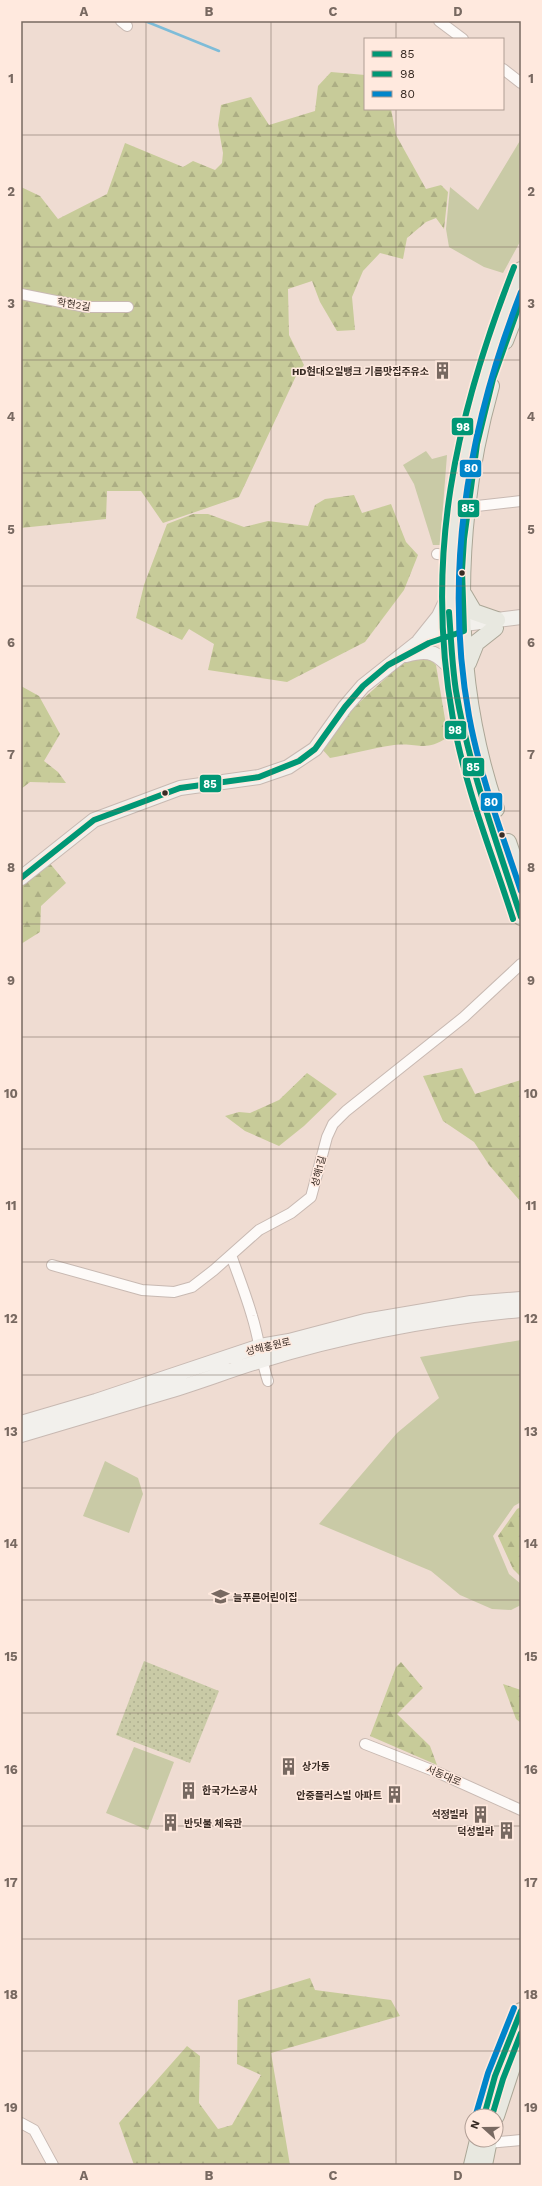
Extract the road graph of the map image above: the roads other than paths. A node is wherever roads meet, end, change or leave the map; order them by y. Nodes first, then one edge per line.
1 (438, 21) edge
2 (462, 38) edge
3 (504, 70) edge
4 (521, 83) edge
5 (521, 270) edge
6 (21, 294) edge
7 (521, 300) edge
8 (128, 307) dead end
9 (521, 501) edge
10 (468, 507) junction
11 (456, 592) junction
12 (521, 617) edge
13 (496, 624) junction
14 (521, 626) edge
15 (457, 630) junction
16 (408, 651) junction
17 (460, 669) junction
18 (21, 878) edge
19 (521, 880) edge
20 (521, 917) edge
21 (521, 964) edge
22 (231, 1255) junction
23 (52, 1266) dead end
24 (521, 1299) edge
25 (521, 1310) edge
26 (260, 1346) junction
27 (261, 1361) junction
28 (268, 1382) dead end
29 (21, 1423) edge
30 (21, 1435) edge
31 (365, 1744) dead end
32 (521, 1810) edge
33 (521, 2011) edge
34 (521, 2040) edge
35 (486, 2108) edge
36 (499, 2108) edge
37 (21, 2123) edge
38 (504, 2140) edge
39 (521, 2140) edge
40 (481, 2148) edge
41 (485, 2148) edge
42 (53, 2165) edge
43 (472, 2165) edge
44 (484, 2165) edge

1 - 2 street
3 - 4 street
5 - 11 main road
6 - 8 street, 학현2길
7 - 10 main road
9 - 10 street
10 - 11 main road
11 - 13 main road
11 - 15 main road
11 - 16 main road
12 - 13 main road
13 - 14 main road
13 - 15 main road
13 - 17 main road
15 - 16 main road
15 - 17 main road
16 - 17 main road
16 - 18 main road
17 - 19 main road
17 - 20 main road
21 - 22 street, 성해1길
22 - 23 street, 성해1길
22 - 26 street
24 - 26 main road, 성해홍원로
25 - 27 main road, 성해홍원로
26 - 27 street
26 - 29 main road, 성해홍원로
27 - 28 street
27 - 30 main road, 성해홍원로
31 - 32 street, 서동대로
33 - 35 main road
34 - 36 main road
37 - 42 street
38 - 39 street
40 - 43 main road
41 - 44 main road

